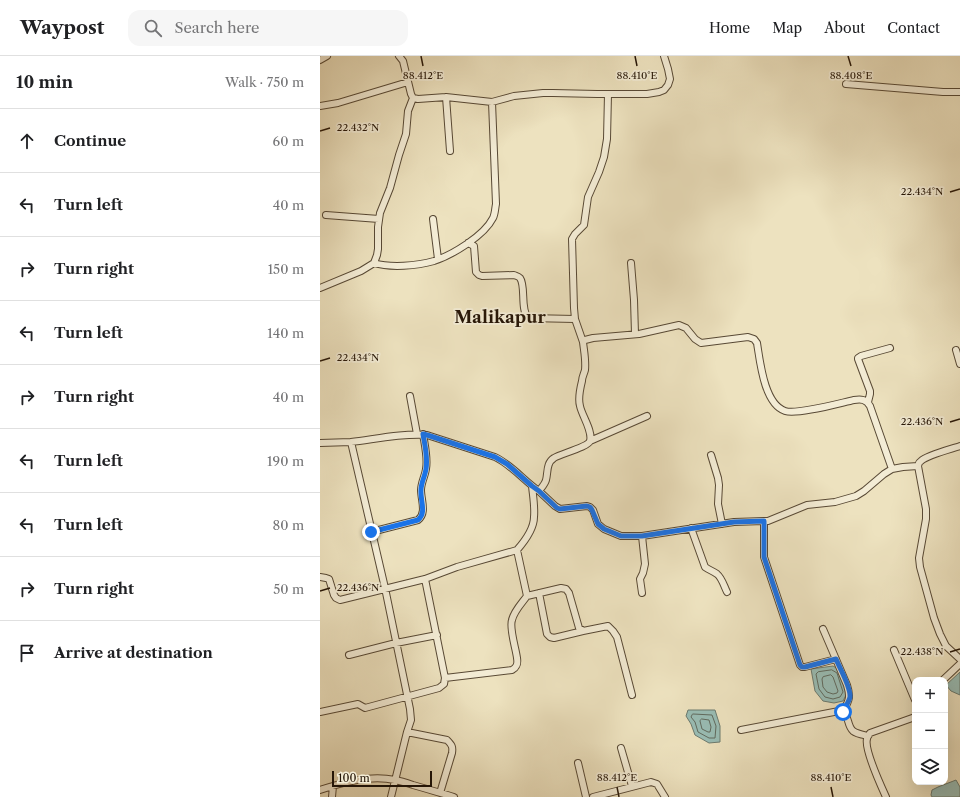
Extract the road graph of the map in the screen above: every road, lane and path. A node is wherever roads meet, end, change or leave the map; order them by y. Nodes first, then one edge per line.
1 (327, 56) edge
2 (399, 56) edge
3 (664, 56) edge
4 (320, 60) edge
5 (408, 82) junction
6 (846, 84) dead end
7 (960, 92) edge
8 (608, 94) junction
9 (446, 97) junction
10 (414, 98) junction
11 (492, 102) junction
12 (320, 106) edge
13 (450, 150) dead end
14 (326, 215) dead end
15 (379, 218) junction
16 (433, 219) dead end
17 (468, 243) junction
18 (438, 259) junction
19 (374, 263) junction
20 (631, 263) dead end
21 (320, 288) edge
22 (575, 319) junction
23 (635, 334) junction
24 (583, 342) junction
25 (890, 348) dead end
26 (956, 350) dead end
27 (960, 364) edge
28 (410, 396) dead end
29 (868, 402) junction
30 (646, 416) dead end
31 (420, 434) junction
32 (350, 442) junction
33 (590, 442) junction
34 (320, 443) edge
35 (960, 446) edge
36 (711, 455) dead end
37 (918, 466) junction
38 (892, 469) junction
39 (532, 486) junction
40 (539, 491) junction
41 (764, 521) junction
42 (722, 524) junction
43 (692, 528) junction
44 (371, 532) junction
45 (642, 536) junction
46 (517, 550) junction
47 (320, 577) edge
48 (425, 579) junction
49 (385, 588) junction
50 (727, 592) dead end
51 (538, 593) junction
52 (642, 593) dead end
53 (527, 596) junction
54 (823, 629) dead end
55 (583, 630) junction
56 (437, 635) junction
57 (396, 643) junction
58 (894, 650) dead end
59 (349, 655) dead end
60 (836, 659) junction
61 (960, 660) edge
62 (960, 664) edge
63 (946, 677) edge
64 (445, 678) junction
65 (912, 693) edge
66 (632, 695) dead end
67 (407, 698) junction
68 (320, 712) edge
69 (843, 712) junction
70 (912, 718) edge
71 (741, 730) dead end
72 (407, 732) junction
73 (868, 736) junction
74 (621, 748) dead end
75 (578, 763) dead end
76 (395, 780) junction
77 (333, 786) junction
78 (632, 786) junction
79 (320, 790) edge
80 (440, 793) junction
81 (332, 797) edge
82 (391, 797) edge
83 (454, 797) edge
84 (586, 797) edge
85 (593, 797) edge
86 (665, 797) edge
87 (886, 797) edge

1 - 4 street
2 - 5 street
3 - 8 street
5 - 10 street
5 - 12 street
6 - 7 street
8 - 11 street
8 - 22 street
9 - 10 street
9 - 11 street
9 - 13 street
10 - 15 street
11 - 17 street
14 - 15 street
15 - 19 street
16 - 18 street
17 - 18 street
17 - 22 street
18 - 19 street
19 - 21 street
20 - 23 street
22 - 24 street
23 - 24 street
23 - 29 street
24 - 33 street
25 - 29 street
26 - 27 street
28 - 31 street
29 - 38 street
30 - 33 street
31 - 32 street
31 - 39 street
31 - 44 street
32 - 34 street
32 - 44 street
33 - 40 street
35 - 37 street
36 - 42 street
37 - 38 street
37 - 61 street
38 - 41 street
39 - 40 street
39 - 46 street
40 - 45 street
41 - 42 street
41 - 60 street
42 - 43 street
43 - 45 street
43 - 50 street
44 - 49 street
45 - 52 street
46 - 48 street
46 - 53 street
47 - 49 street
48 - 49 street
48 - 56 street
49 - 57 street
51 - 53 street
51 - 55 street
51 - 55 street
53 - 64 street
54 - 60 street
55 - 66 street
56 - 57 street
56 - 64 street
57 - 59 street
57 - 67 street
58 - 65 street
60 - 69 street
62 - 63 street
64 - 67 street
67 - 68 street
67 - 72 street
69 - 71 street
69 - 73 street
70 - 73 street
72 - 76 street
72 - 80 street
73 - 87 street
74 - 78 street
75 - 84 street
76 - 77 street
76 - 80 street
76 - 82 street
77 - 79 street
77 - 81 street
78 - 85 street
78 - 86 street
80 - 83 street

